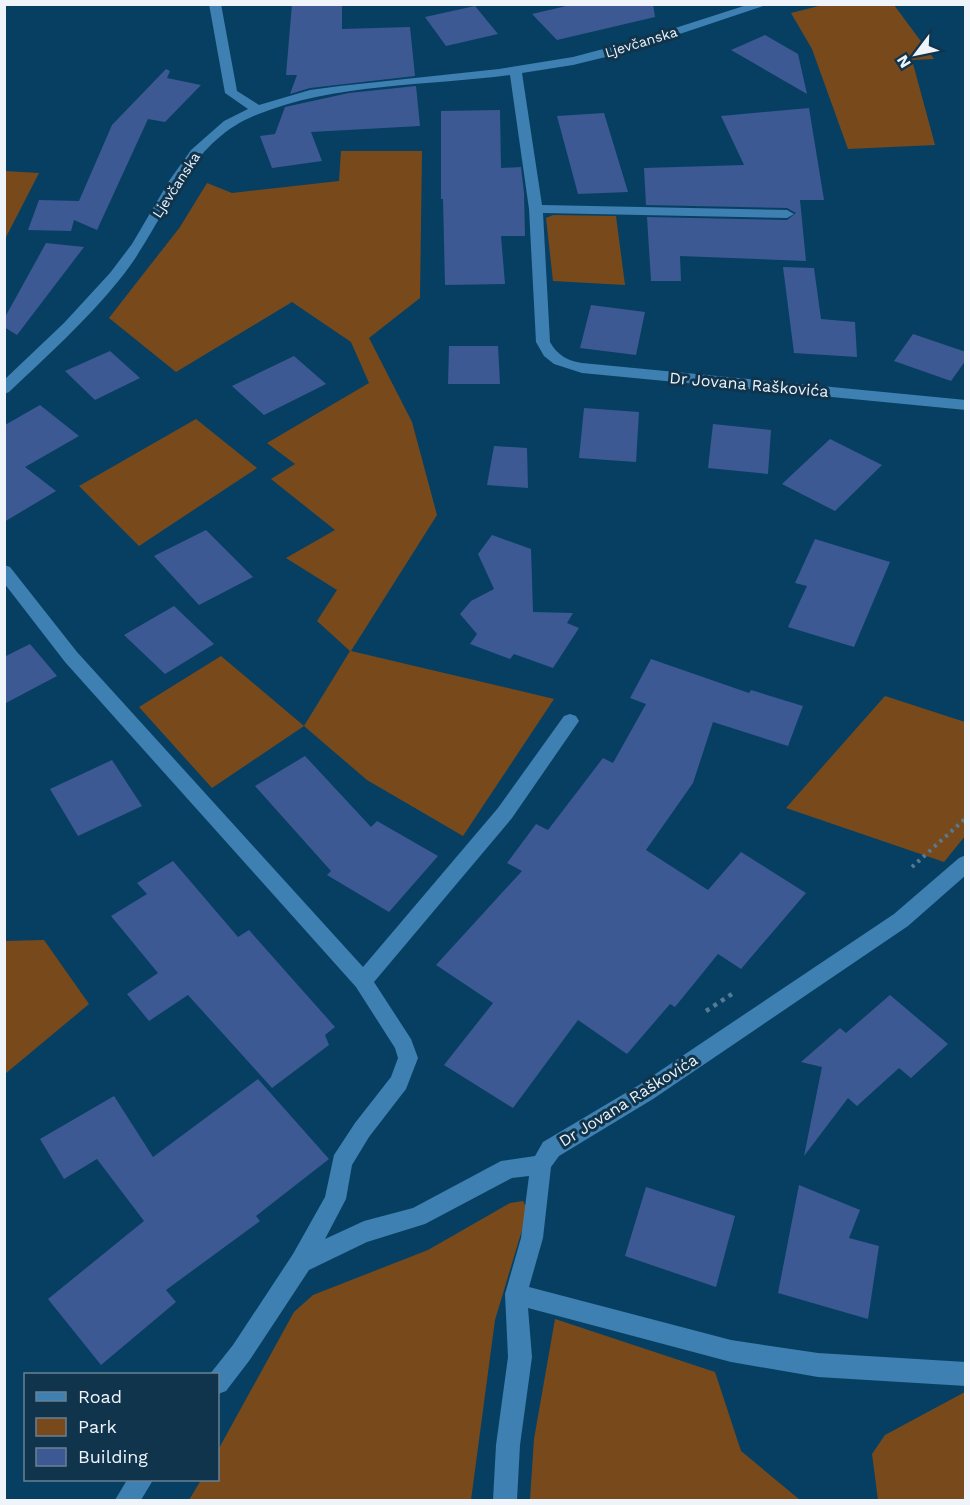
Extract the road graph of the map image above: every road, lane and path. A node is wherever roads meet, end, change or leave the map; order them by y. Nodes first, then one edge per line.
1 (215, 4) edge
2 (764, 4) edge
3 (516, 71) junction
4 (260, 110) junction
5 (536, 209) junction
6 (787, 214) dead end
7 (4, 389) edge
8 (966, 405) edge
9 (4, 571) edge
10 (570, 721) dead end
11 (966, 863) edge
12 (363, 981) junction
13 (542, 1165) junction
14 (301, 1262) junction
15 (516, 1294) junction
16 (966, 1374) edge
17 (219, 1382) edge
18 (140, 1481) edge
19 (127, 1500) edge
20 (505, 1500) edge

1 - 4 street
2 - 3 street, Ljevčanska
3 - 4 street, Ljevčanska
3 - 5 street
4 - 7 street, Ljevčanska
5 - 6 street
5 - 8 street, Dr Jovana Raškovića
9 - 12 street
10 - 12 street
11 - 13 street, Dr Jovana Raškovića
12 - 14 street
13 - 14 street
13 - 15 street
14 - 17 street
15 - 16 street
15 - 20 street
18 - 19 street

